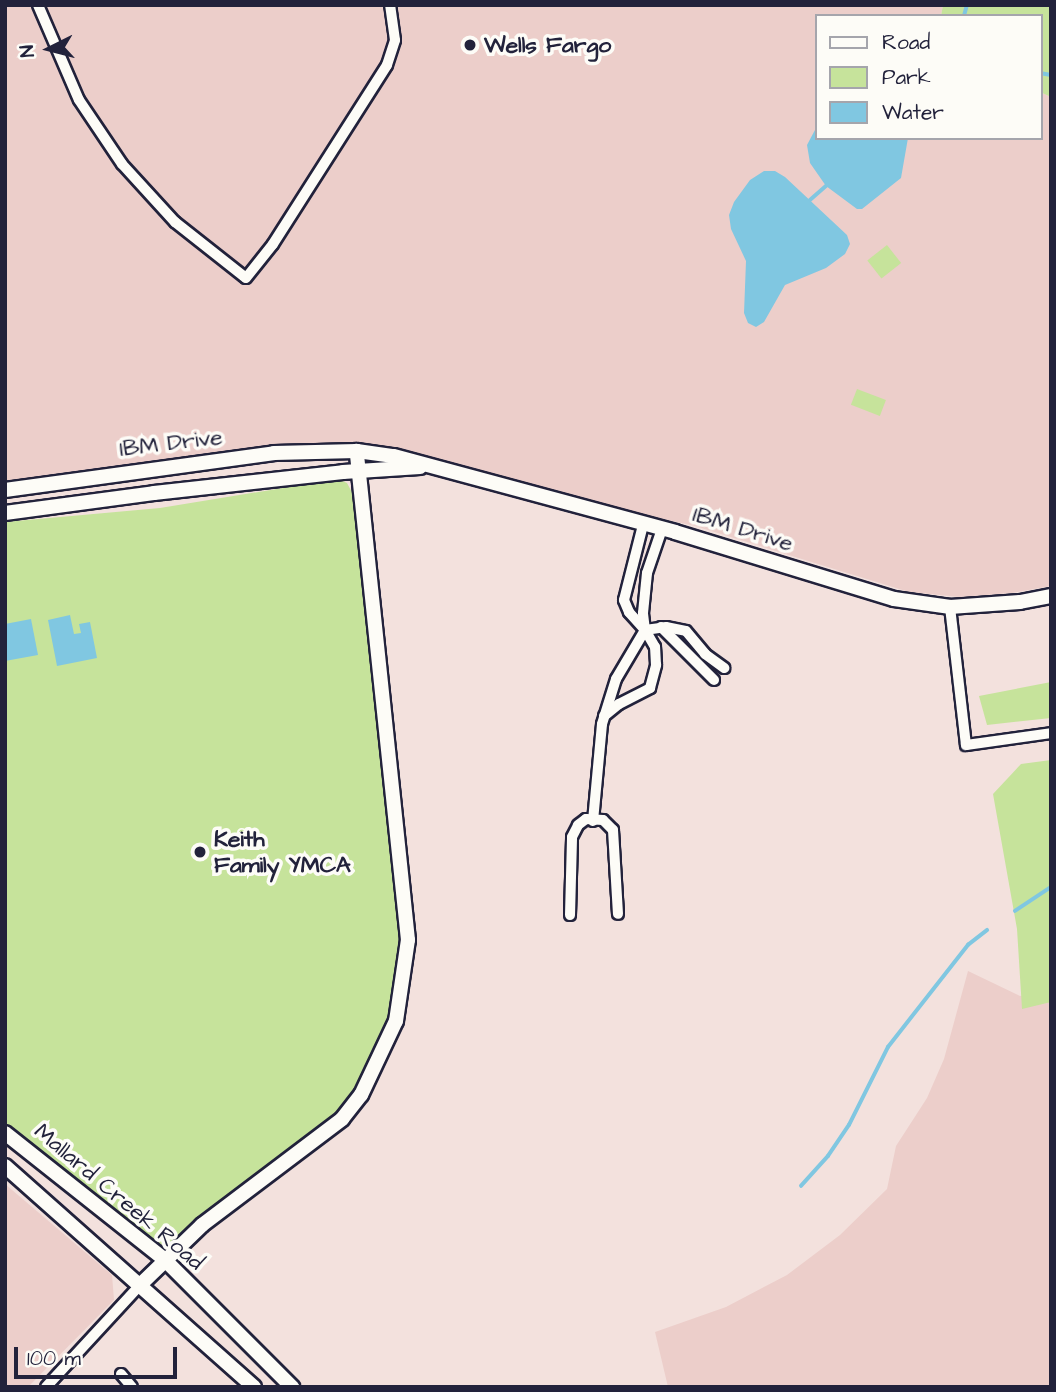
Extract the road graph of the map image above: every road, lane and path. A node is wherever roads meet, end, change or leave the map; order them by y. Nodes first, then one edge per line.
1 (38, 5) edge
2 (390, 5) edge
3 (357, 451) junction
4 (425, 467) junction
5 (358, 472) junction
6 (5, 490) edge
7 (5, 513) edge
8 (643, 525) junction
9 (662, 529) junction
10 (1051, 596) edge
11 (950, 607) junction
12 (661, 627) junction
13 (645, 630) junction
14 (703, 650) junction
15 (689, 657) junction
16 (724, 668) dead end
17 (714, 680) dead end
18 (604, 716) junction
19 (1051, 733) edge
20 (593, 821) junction
21 (618, 914) dead end
22 (570, 915) dead end
23 (5, 1133) edge
24 (5, 1166) edge
25 (165, 1260) junction
26 (141, 1284) junction
27 (121, 1374) dead end
28 (46, 1387) edge
29 (132, 1387) edge
30 (254, 1387) edge
31 (292, 1387) edge

1 - 2 street
3 - 4 street, IBM Drive
3 - 5 street
3 - 6 street, IBM Drive
4 - 5 street, IBM Drive
4 - 8 street, IBM Drive
5 - 7 street, IBM Drive
5 - 25 street
8 - 9 street, IBM Drive
8 - 13 street
9 - 11 street, IBM Drive
9 - 13 street
10 - 11 street, IBM Drive
11 - 19 street
12 - 13 street
12 - 14 street
12 - 15 street
13 - 18 street
13 - 18 street
14 - 15 street
14 - 16 street
15 - 17 street
18 - 20 street
20 - 21 street
20 - 22 street
23 - 25 street, Mallard Creek Road
24 - 26 street
25 - 26 street
25 - 31 street, Mallard Creek Road
26 - 28 street
26 - 30 street
27 - 29 street

